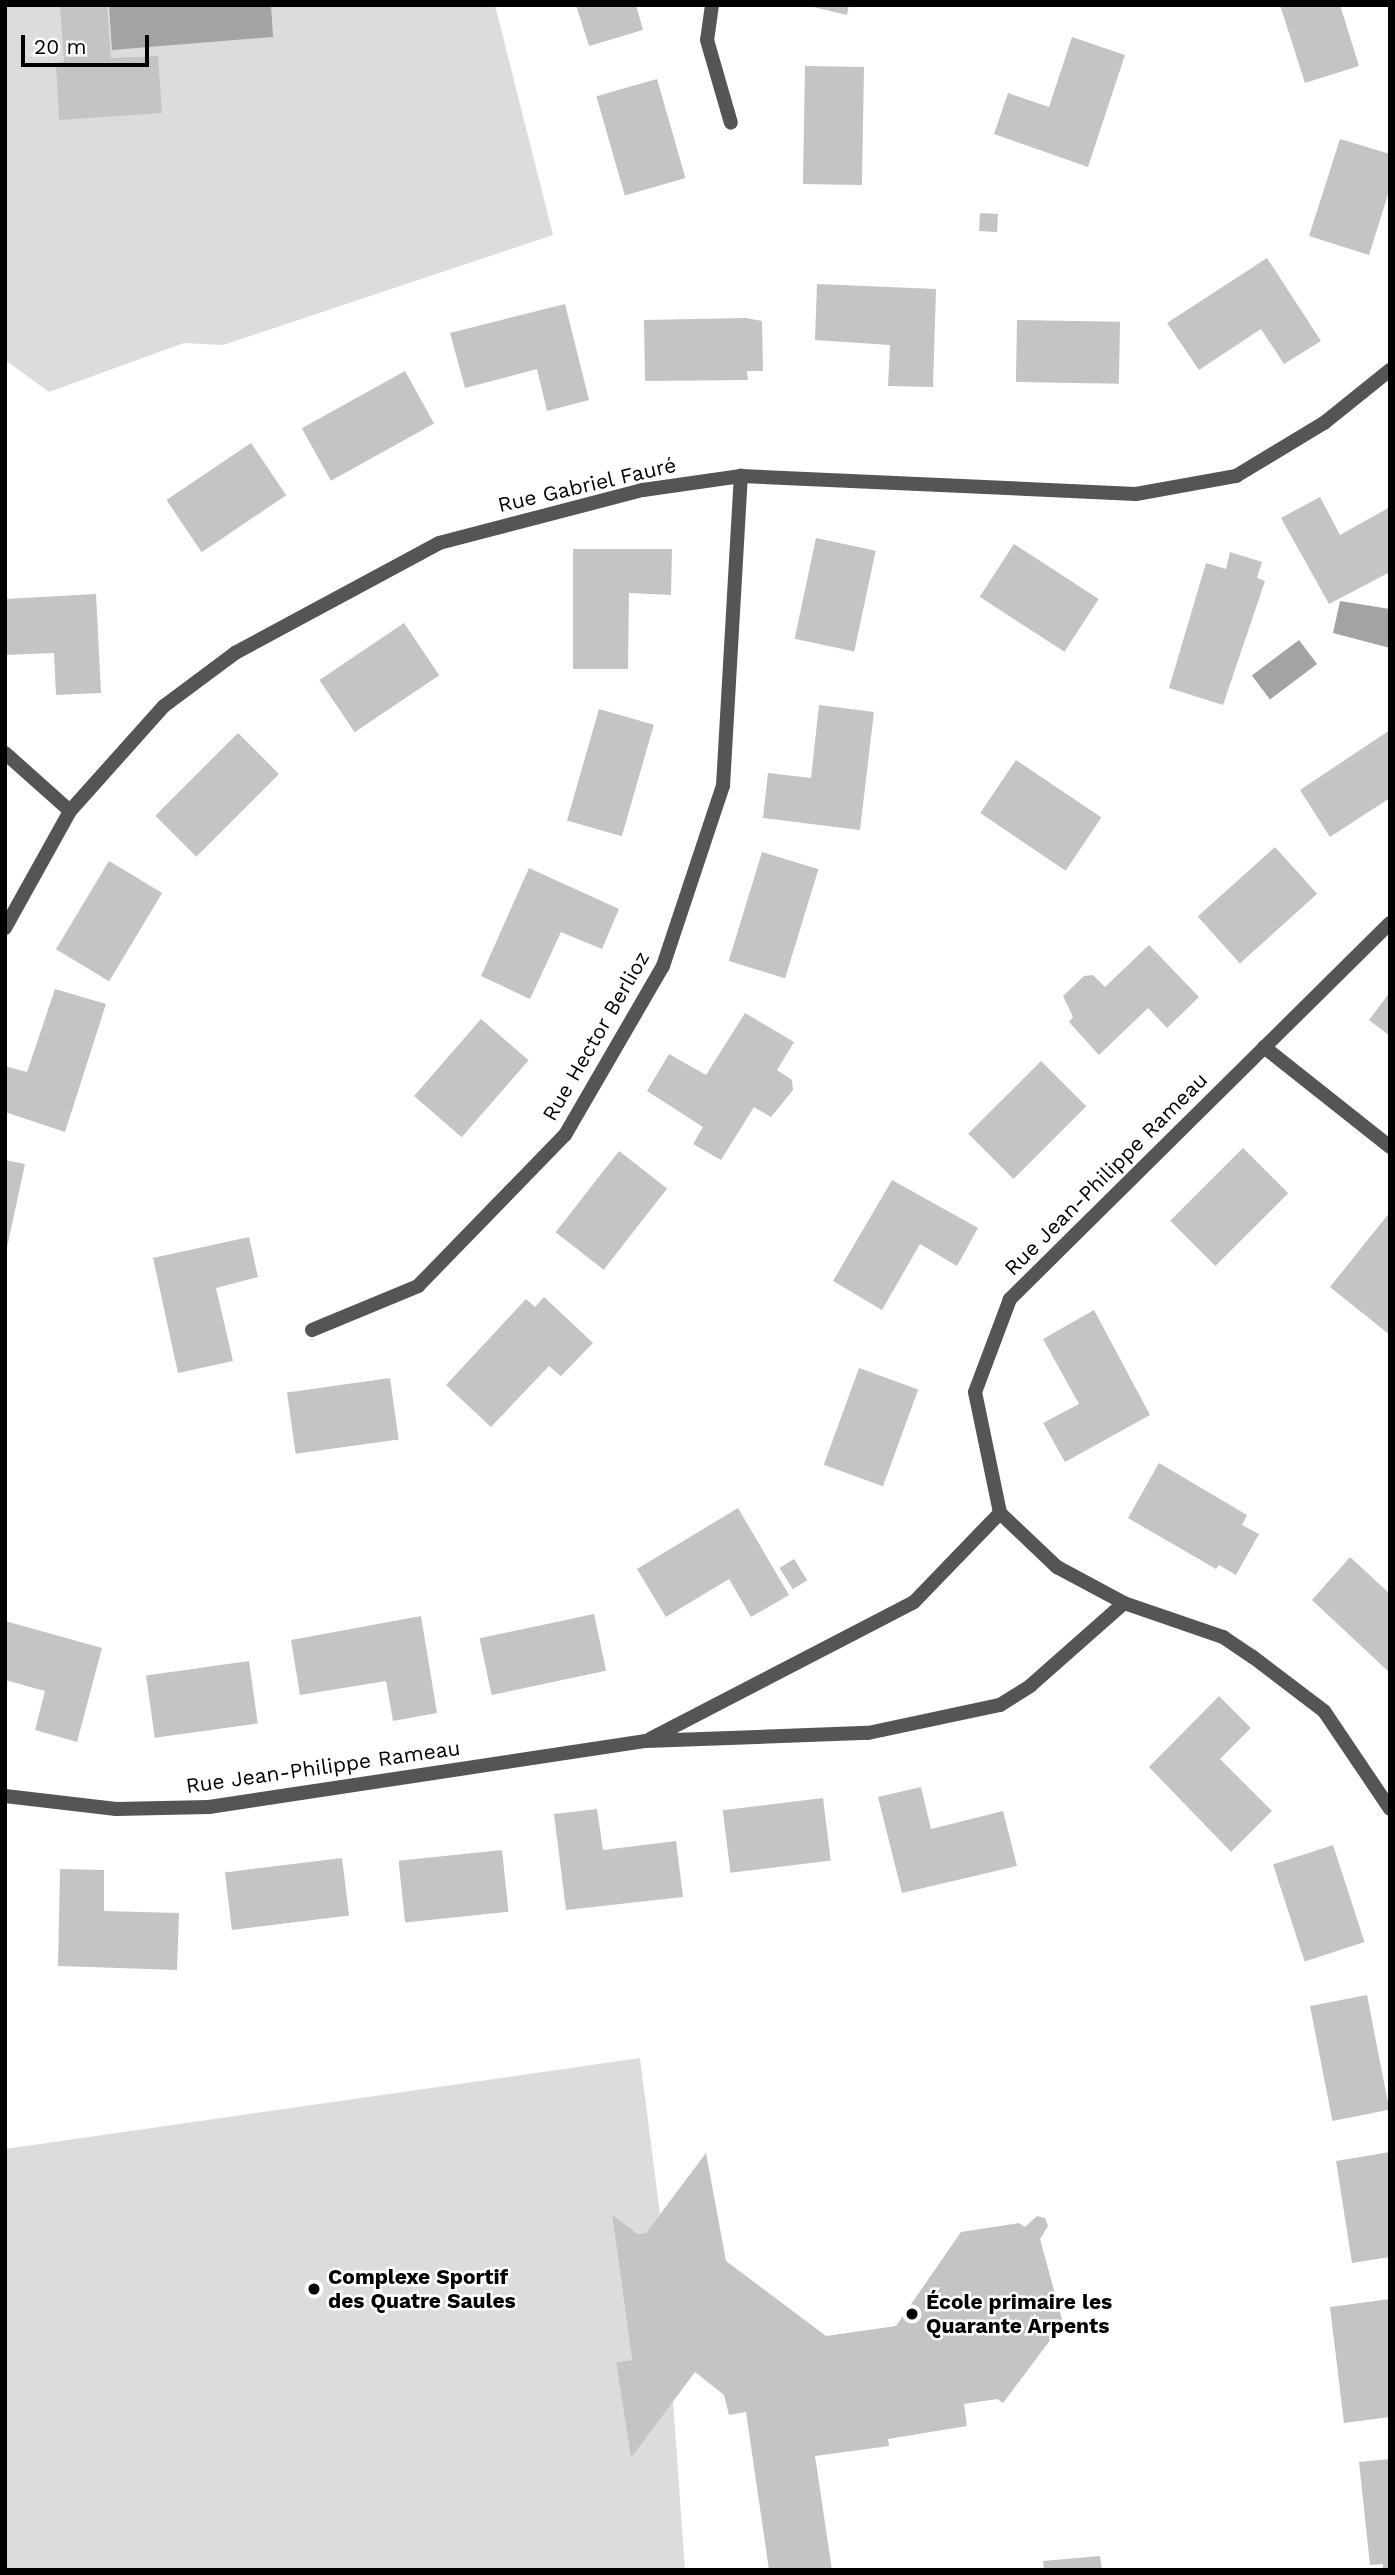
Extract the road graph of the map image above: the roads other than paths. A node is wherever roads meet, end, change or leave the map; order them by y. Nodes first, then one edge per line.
1 (712, 5) edge
2 (731, 123) dead end
3 (1390, 370) edge
4 (741, 476) junction
5 (5, 753) edge
6 (70, 811) junction
7 (1390, 923) edge
8 (5, 928) edge
9 (1264, 1047) junction
10 (1390, 1147) edge
11 (312, 1330) dead end
12 (1000, 1513) junction
13 (1124, 1603) junction
14 (646, 1741) junction
15 (5, 1796) edge
16 (1390, 1809) edge

1 - 2 street
3 - 4 street, Rue Gabriel Fauré
4 - 6 street, Rue Gabriel Fauré
4 - 11 street, Rue Hector Berlioz
5 - 6 street
6 - 8 street, Rue Gabriel Fauré
7 - 9 street, Rue Jean-Philippe Rameau
9 - 10 street
9 - 12 street, Rue Jean-Philippe Rameau
12 - 13 street
12 - 14 street, Rue Jean-Philippe Rameau
13 - 14 street, Rue Jean-Philippe Rameau
13 - 16 street
14 - 15 street, Rue Jean-Philippe Rameau

